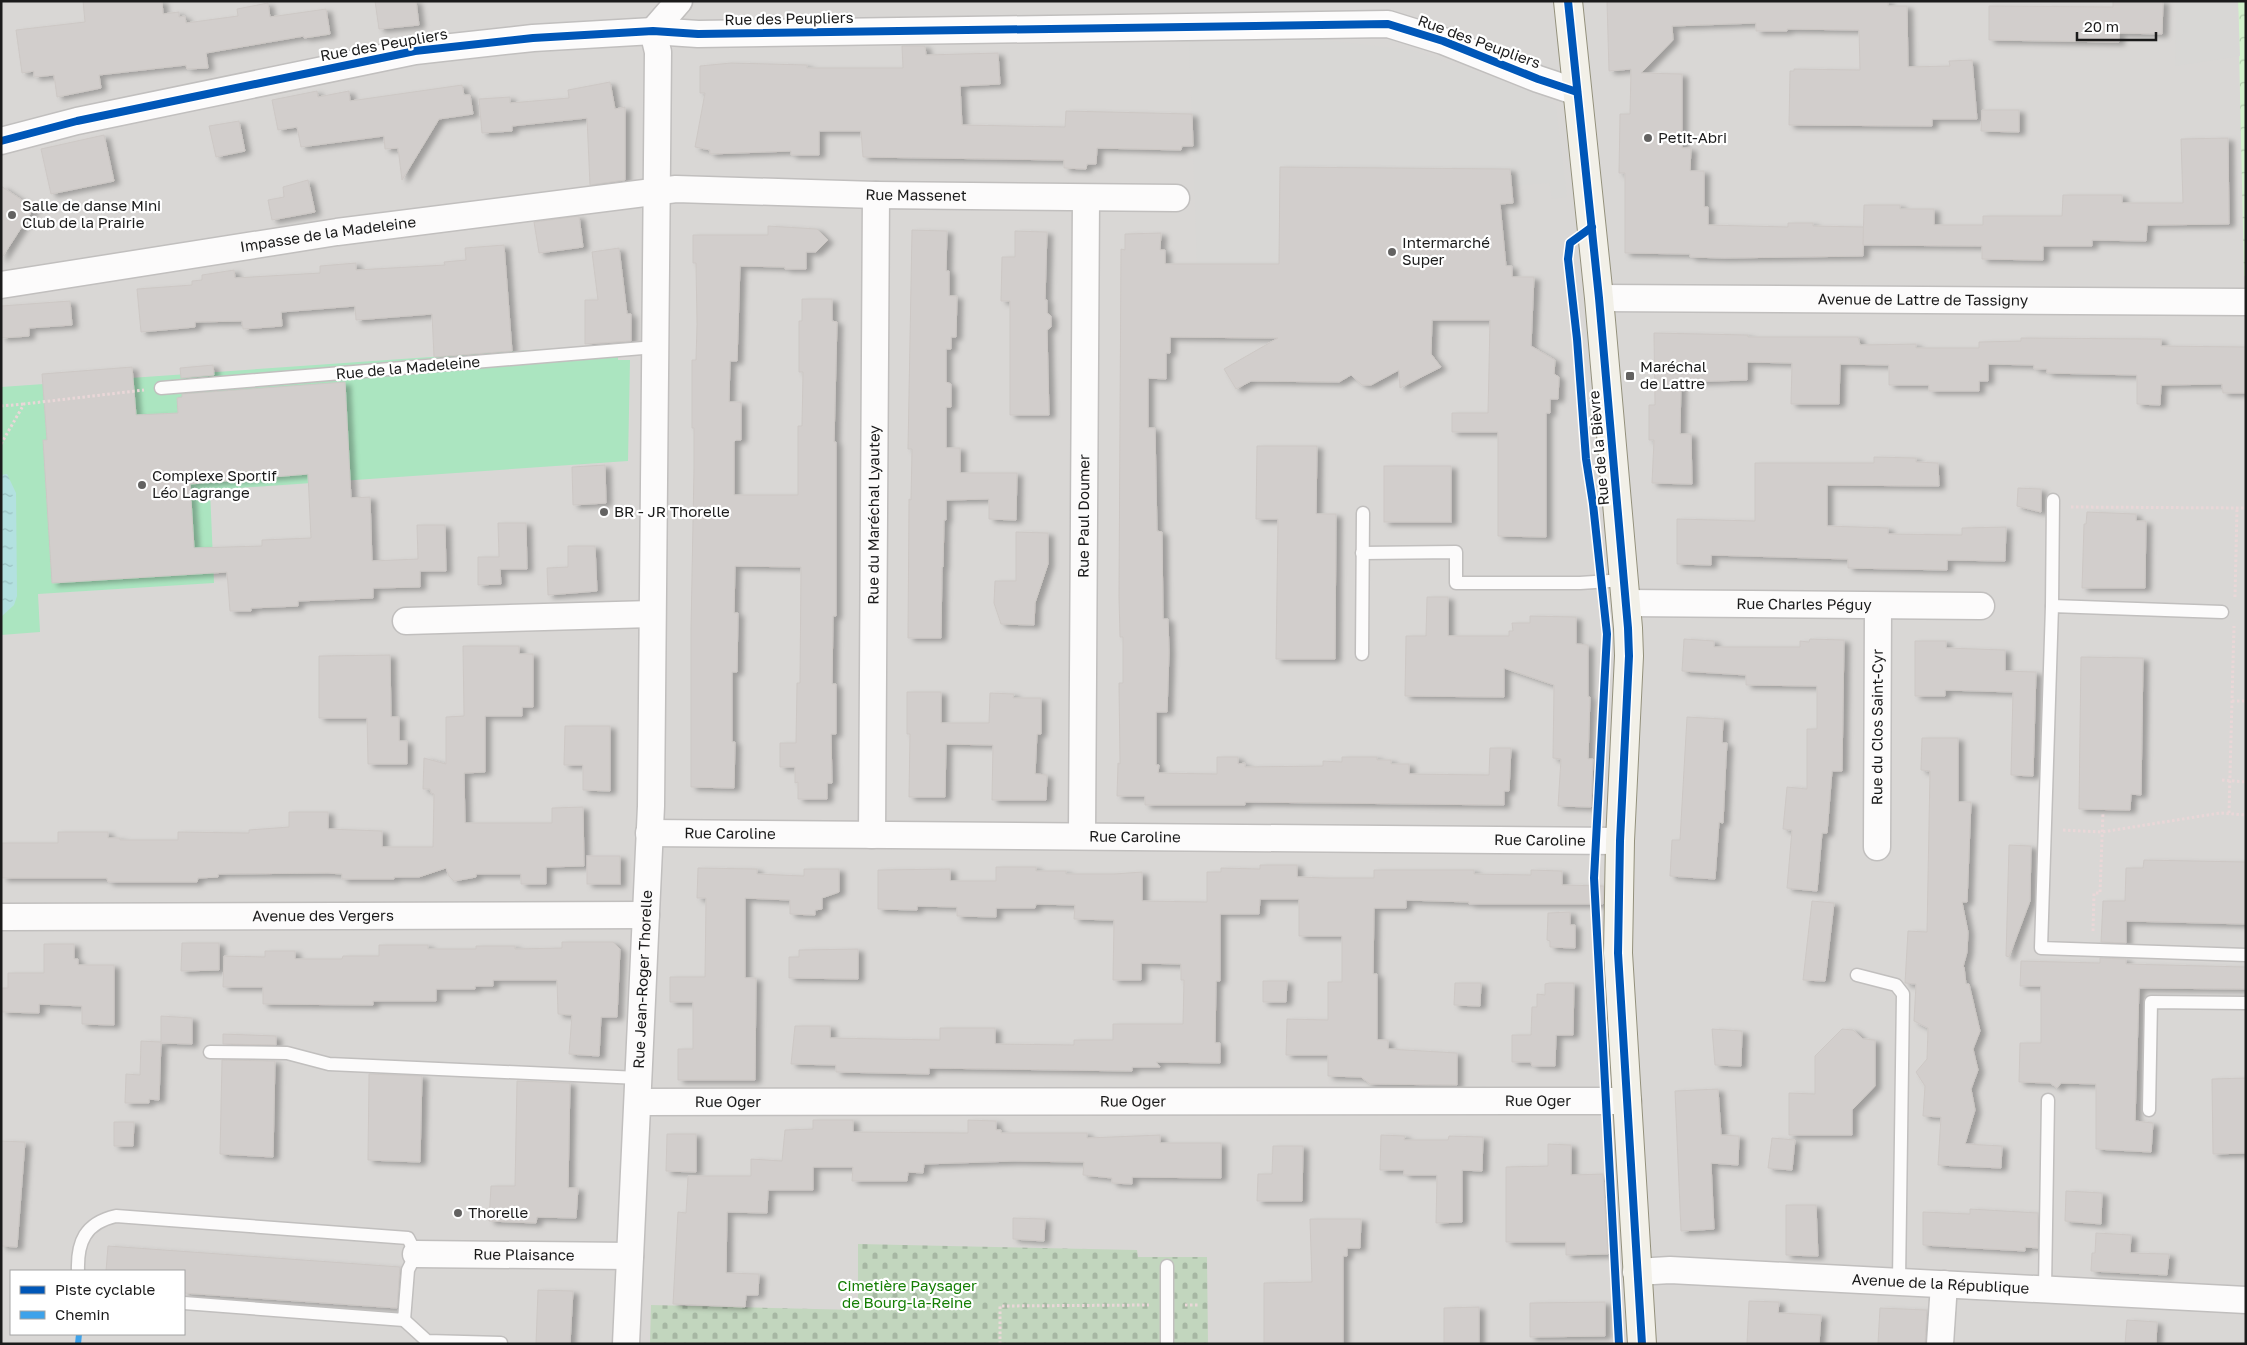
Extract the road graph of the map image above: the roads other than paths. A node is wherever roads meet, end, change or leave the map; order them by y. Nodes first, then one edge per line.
1 (679, 1) edge
2 (1568, 1) edge
3 (653, 31) junction
4 (1577, 92) junction
5 (1, 141) edge
6 (657, 190) junction
7 (876, 195) junction
8 (1176, 198) dead end
9 (1086, 199) junction
10 (1, 284) edge
11 (1599, 298) junction
12 (2246, 302) edge
13 (655, 347) junction
14 (161, 388) road end
15 (2052, 503) road end
16 (1363, 513) dead end
17 (1362, 553) junction
18 (1625, 592) junction
19 (1878, 606) junction
20 (1981, 606) dead end
21 (2052, 606) junction
22 (2222, 612) dead end
23 (652, 614) junction
24 (406, 621) dead end
25 (1362, 654) dead end
26 (650, 833) junction
27 (872, 835) junction
28 (1082, 835) junction
29 (1620, 840) junction
30 (1877, 848) dead end
31 (646, 915) junction
32 (1, 917) edge
33 (2246, 955) edge
34 (1857, 974) dead end
35 (2246, 1002) edge
36 (210, 1052) dead end
37 (638, 1090) junction
38 (2048, 1100) dead end
39 (1628, 1101) junction
40 (2149, 1110) dead end
41 (416, 1254) junction
42 (630, 1256) junction
43 (1167, 1266) dead end
44 (78, 1270) edge
45 (1636, 1272) junction
46 (1899, 1281) junction
47 (1944, 1284) junction
48 (2045, 1289) junction
49 (2246, 1300) edge
50 (185, 1303) edge
51 (404, 1320) junction
52 (501, 1343) edge
53 (626, 1344) edge
54 (1167, 1344) edge
55 (1642, 1344) edge
56 (1940, 1344) edge

1 - 3 street
2 - 4 main road, Rue de la Bièvre
3 - 4 street, Rue des Peupliers
3 - 5 street, Rue des Peupliers
3 - 6 street, Rue Jean-Roger Thorelle
4 - 11 main road, Rue de la Bièvre
6 - 7 street, Rue Massenet
6 - 10 street, Impasse de la Madeleine
6 - 13 street, Rue Jean-Roger Thorelle
7 - 9 street, Rue Massenet
7 - 27 street, Rue du Maréchal Lyautey
8 - 9 street, Rue Massenet
9 - 28 street, Rue Paul Doumer
11 - 12 street, Avenue de Lattre de Tassigny
11 - 18 main road, Rue de la Bièvre
13 - 14 lane, Rue de la Madeleine
13 - 23 street, Rue Jean-Roger Thorelle
15 - 21 lane
16 - 17 lane
17 - 18 lane
17 - 25 lane
18 - 19 street, Rue Charles Péguy
18 - 29 main road, Rue de la Bièvre
19 - 20 street, Rue Charles Péguy
19 - 30 street, Rue du Clos Saint-Cyr
21 - 22 lane
21 - 33 lane
23 - 24 street
23 - 26 street, Rue Jean-Roger Thorelle
26 - 27 street, Rue Caroline
26 - 31 street, Rue Jean-Roger Thorelle
27 - 28 street, Rue Caroline
28 - 29 street, Rue Caroline
29 - 39 main road, Rue de la Bièvre
31 - 32 street, Avenue des Vergers
31 - 37 street, Rue Jean-Roger Thorelle
34 - 46 lane
35 - 40 lane
36 - 37 lane
37 - 39 street, Rue Oger
37 - 42 street, Rue Jean-Roger Thorelle
38 - 48 lane
39 - 45 main road, Rue de la Bièvre
41 - 42 street, Rue Plaisance
41 - 44 lane
41 - 51 lane
42 - 53 street, Rue Jean-Roger Thorelle
43 - 54 lane
45 - 46 street, Avenue de la République
45 - 55 main road, Rue de la Bièvre
46 - 47 street, Avenue de la République
47 - 48 street, Avenue de la République
47 - 56 street
48 - 49 street, Avenue de la République
50 - 51 lane
51 - 52 lane

